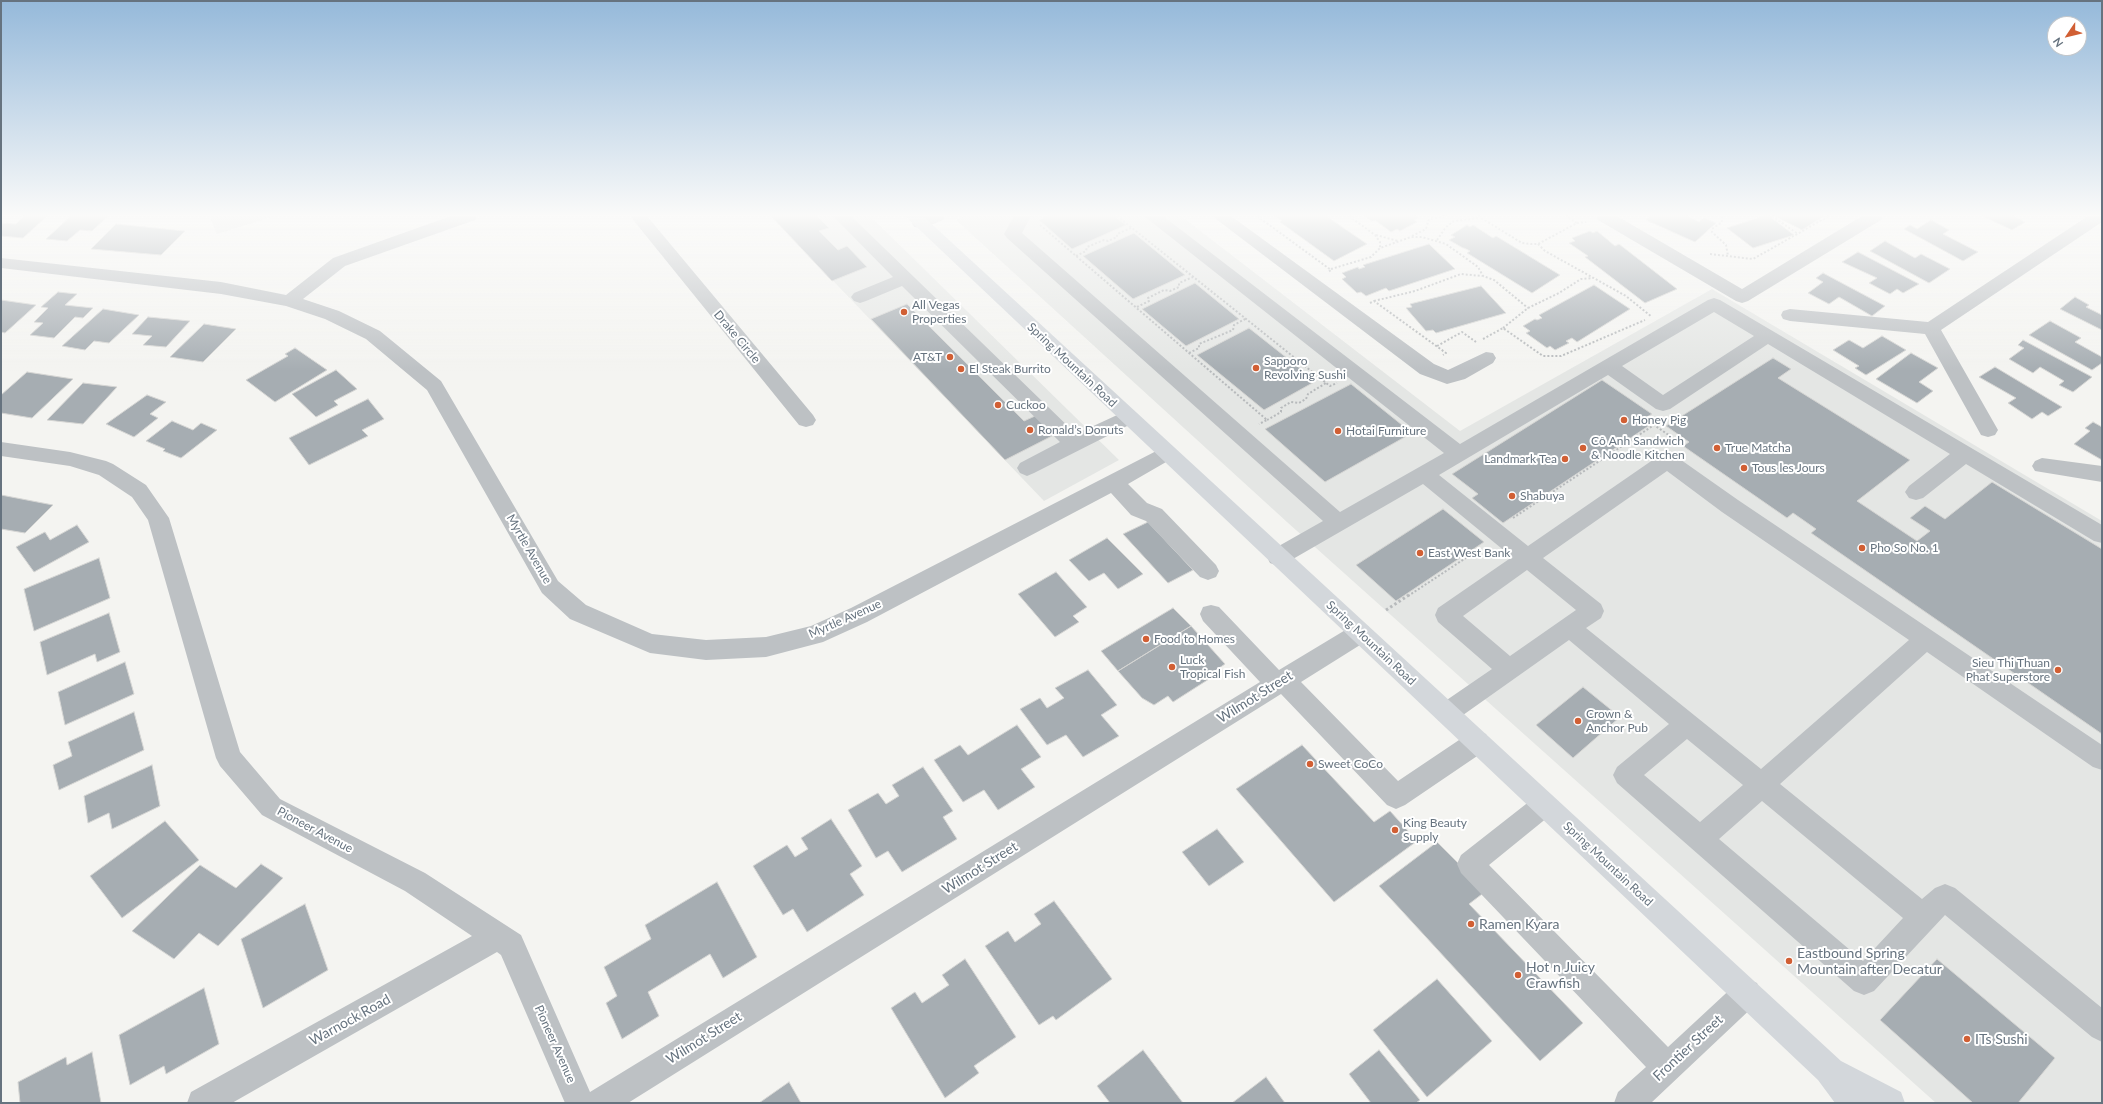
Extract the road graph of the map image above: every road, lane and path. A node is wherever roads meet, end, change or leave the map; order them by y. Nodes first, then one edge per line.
1 (41, 268) edge
2 (332, 268) edge
3 (680, 268) edge
4 (893, 268) edge
5 (974, 268) edge
6 (1051, 268) edge
7 (1090, 268) edge
8 (1181, 268) edge
9 (1218, 268) edge
10 (1290, 268) edge
11 (1335, 268) edge
12 (1478, 268) edge
13 (1575, 268) edge
14 (1692, 268) edge
15 (1791, 268) edge
16 (2022, 268) edge
17 (1330, 269) dead end
18 (1483, 276) junction
19 (1193, 277) junction
20 (1594, 278) junction
21 (904, 279) junction
22 (860, 297) dead end
23 (289, 301) junction
24 (1374, 301) dead end
25 (1137, 307) junction
26 (1528, 308) junction
27 (1790, 315) dead end
28 (1246, 319) junction
29 (1503, 328) junction
30 (1931, 328) junction
31 (1766, 336) junction
32 (1437, 346) dead end
33 (1189, 353) junction
34 (1486, 358) dead end
35 (1608, 366) junction
36 (1354, 373) junction
37 (1326, 383) junction
38 (1128, 417) junction
39 (806, 420) dead end
40 (1267, 420) junction
41 (1255, 427) dead end
42 (1988, 430) dead end
43 (1074, 444) junction
44 (1, 449) edge
45 (1166, 453) junction
46 (1458, 453) junction
47 (1965, 454) junction
48 (2042, 466) dead end
49 (1027, 468) dead end
50 (1424, 474) junction
51 (2102, 474) edge
52 (1114, 482) junction
53 (1916, 492) dead end
54 (1338, 522) junction
55 (2102, 535) edge
56 (1488, 544) dead end
57 (1278, 557) junction
58 (1529, 558) junction
59 (1208, 571) dead end
60 (1386, 610) dead end
61 (1211, 614) dead end
62 (1570, 628) junction
63 (1360, 632) junction
64 (1926, 640) junction
65 (1510, 670) junction
66 (1280, 682) junction
67 (1447, 713) junction
68 (1687, 724) junction
69 (1477, 742) junction
70 (2102, 759) edge
71 (1760, 784) junction
72 (1544, 805) junction
73 (1700, 839) junction
74 (1923, 917) junction
75 (499, 936) junction
76 (1747, 993) junction
77 (2102, 1027) edge
78 (1668, 1068) junction
79 (1829, 1069) junction
80 (202, 1103) edge
81 (580, 1103) edge
82 (600, 1103) edge
83 (1629, 1103) edge
84 (1853, 1103) edge
85 (1890, 1103) edge

1 - 23 street, Myrtle Avenue
2 - 23 street
3 - 39 street, Drake Circle
4 - 21 street
5 - 38 main road, Spring Mountain Road
6 - 54 street
7 - 25 path
8 - 19 path
9 - 36 street
10 - 34 street
11 - 17 path
12 - 18 path
13 - 20 path
14 - 15 street
16 - 30 street
18 - 24 path
18 - 26 path
19 - 25 path
19 - 28 path
20 - 26 path
20 - 29 path
21 - 22 street
21 - 43 street
23 - 52 street, Myrtle Avenue
25 - 33 path
26 - 29 path
27 - 30 street
28 - 33 path
28 - 37 path
29 - 32 path
30 - 42 street
31 - 35 street
31 - 35 street
31 - 47 street
33 - 40 path
35 - 46 street
36 - 37 path
36 - 46 street
37 - 40 path
38 - 43 street
38 - 45 main road, Spring Mountain Road
40 - 41 path
43 - 49 street
44 - 75 street, Pioneer Avenue
45 - 52 street, Myrtle Avenue
45 - 57 main road, Spring Mountain Road
46 - 50 street
47 - 53 street
47 - 55 street
48 - 51 street
50 - 54 street
50 - 58 street
52 - 59 street
54 - 57 street
56 - 60 path
57 - 63 main road, Spring Mountain Road
58 - 62 street
58 - 64 street
58 - 65 street
61 - 66 street
62 - 65 street
62 - 68 street
63 - 66 street, Wilmot Street
63 - 67 main road, Spring Mountain Road
64 - 70 street
64 - 71 street
65 - 67 street
66 - 69 street
66 - 82 street, Wilmot Street
67 - 69 main road, Spring Mountain Road
68 - 71 street
68 - 73 street
69 - 72 main road, Spring Mountain Road
71 - 73 street
71 - 74 street
72 - 76 main road, Spring Mountain Road
72 - 78 street
73 - 74 street
74 - 77 street
75 - 80 street, Warnock Road
75 - 81 street, Pioneer Avenue
76 - 78 street, Frontier Street
76 - 79 main road, Spring Mountain Road
78 - 83 street, Frontier Street
79 - 84 main road, Spring Mountain Road
79 - 85 main road, Spring Mountain Road

